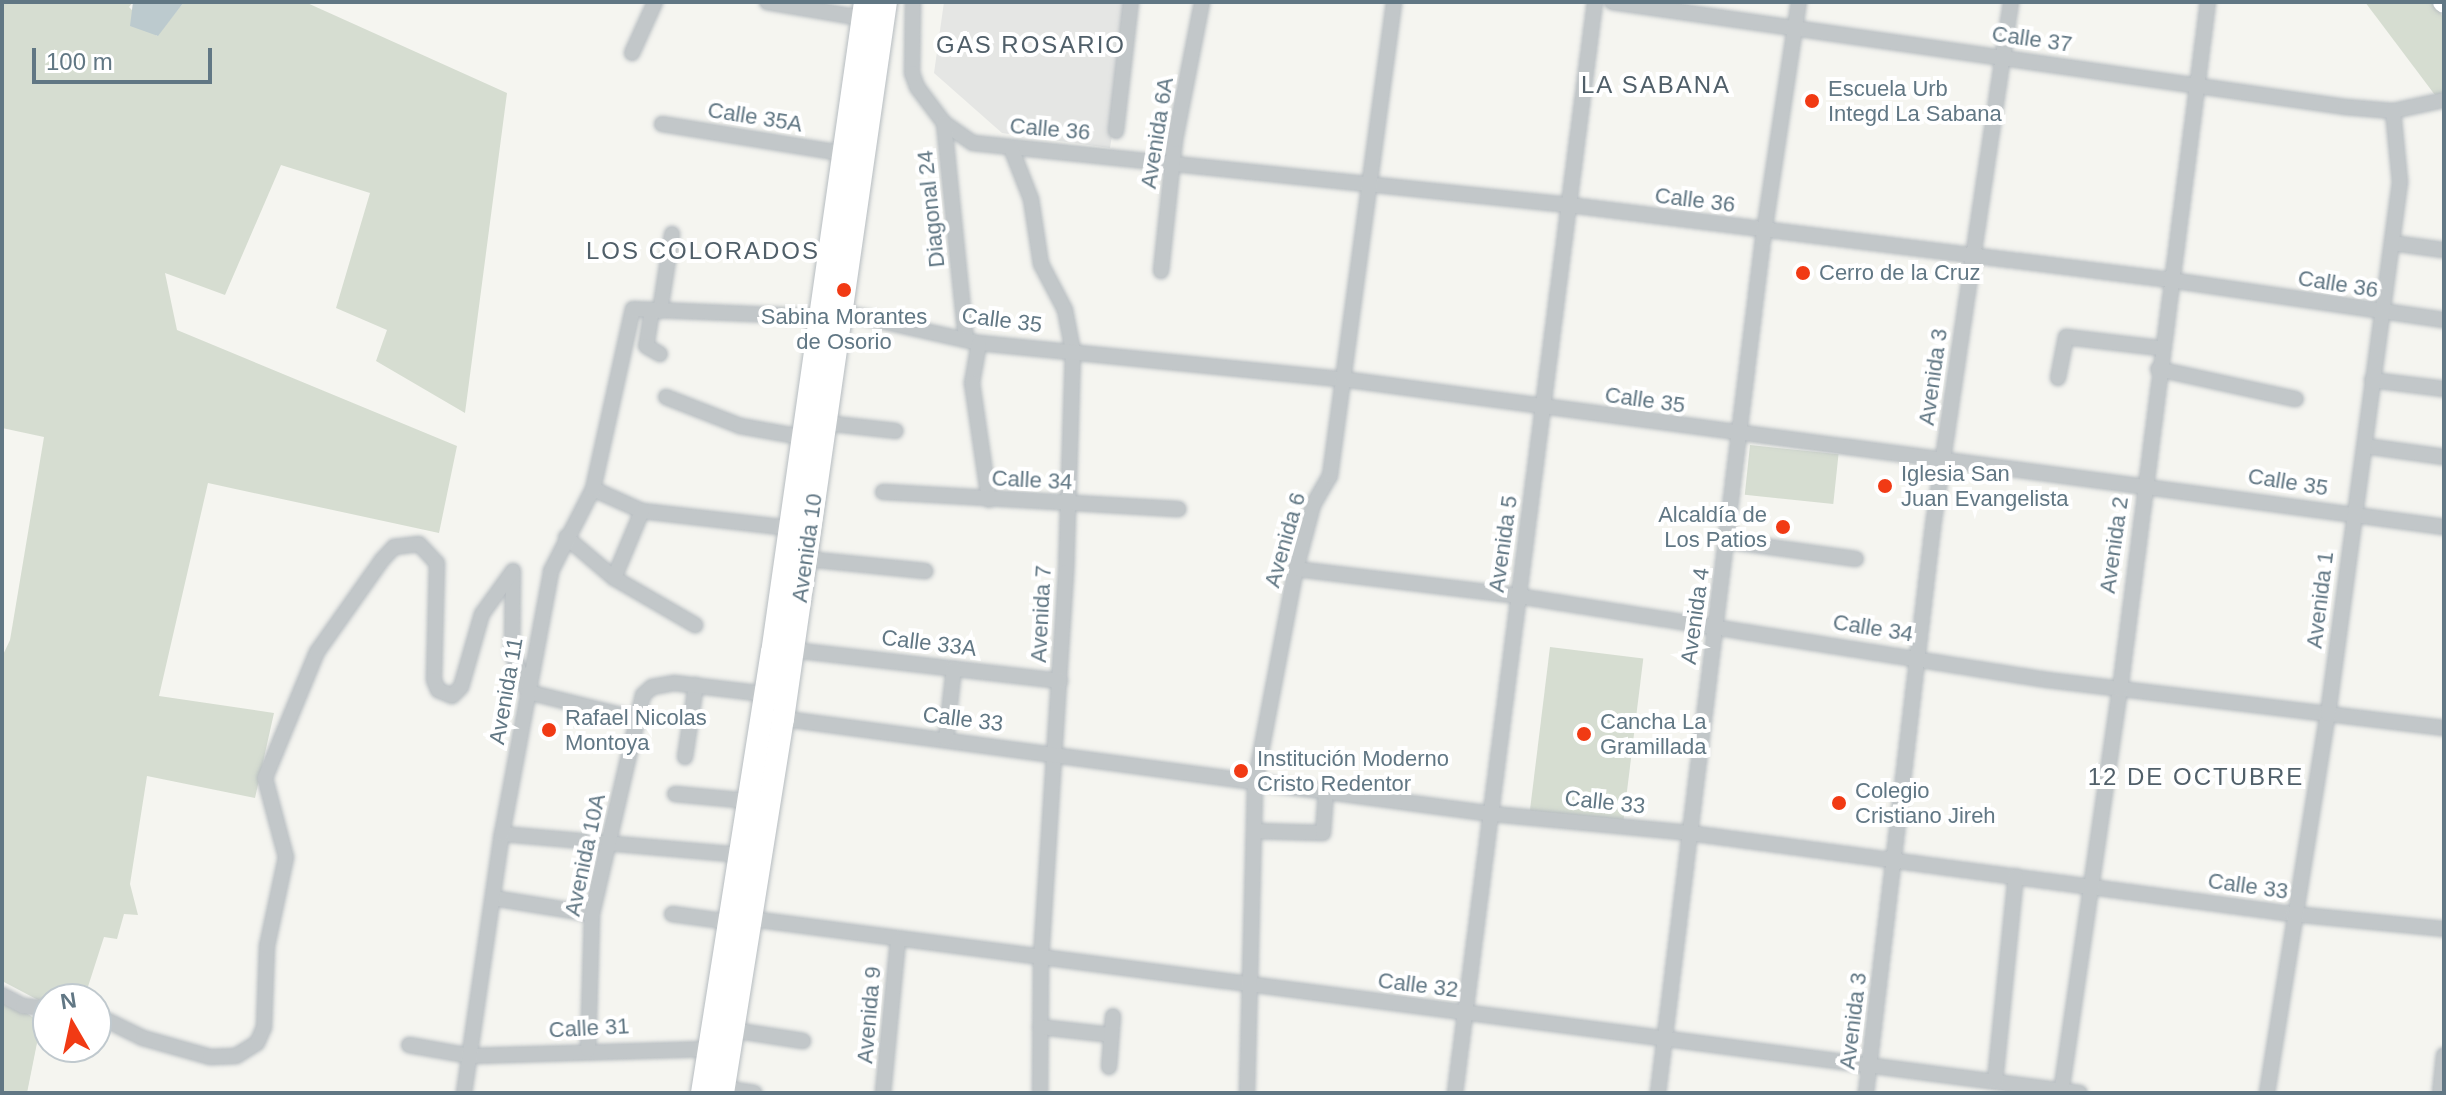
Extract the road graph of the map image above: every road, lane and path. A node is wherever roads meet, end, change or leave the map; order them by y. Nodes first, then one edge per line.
1 (655, 2) edge
2 (767, 2) edge
3 (886, 2) edge
4 (913, 2) edge
5 (1131, 2) edge
6 (1202, 2) edge
7 (1394, 2) edge
8 (1595, 2) edge
9 (1612, 2) edge
10 (1799, 2) edge
11 (2011, 2) edge
12 (2208, 2) edge
13 (864, 10) edge
14 (1796, 26) junction
15 (632, 53) dead end
16 (2004, 57) junction
17 (2195, 85) junction
18 (2444, 100) edge
19 (2393, 111) junction
20 (944, 123) junction
21 (662, 124) dead end
22 (1116, 131) dead end
23 (1011, 148) junction
24 (842, 153) junction
25 (1173, 163) junction
26 (1369, 183) junction
27 (1569, 205) junction
28 (1765, 230) junction
29 (672, 234) dead end
30 (2392, 243) junction
31 (2444, 250) edge
32 (1972, 254) junction
33 (1161, 271) dead end
34 (2170, 280) junction
35 (633, 309) joint
36 (656, 310) junction
37 (830, 314) junction
38 (2381, 314) junction
39 (2444, 320) edge
40 (972, 341) junction
41 (2160, 348) junction
42 (1073, 351) junction
43 (660, 354) dead end
44 (2158, 369) junction
45 (2058, 378) dead end
46 (1342, 379) junction
47 (2372, 380) junction
48 (2444, 389) edge
49 (666, 397) dead end
50 (2296, 399) dead end
51 (1545, 408) junction
52 (825, 423) junction
53 (896, 431) dead end
54 (1741, 436) junction
55 (802, 437) junction
56 (2365, 446) junction
57 (2444, 457) edge
58 (1944, 460) junction
59 (2144, 483) junction
60 (593, 489) junction
61 (883, 492) dead end
62 (989, 500) junction
63 (1067, 503) junction
64 (1179, 509) dead end
65 (642, 511) junction
66 (2353, 515) junction
67 (2444, 527) edge
68 (789, 528) junction
69 (566, 537) junction
70 (1727, 541) junction
71 (806, 559) junction
72 (1856, 559) dead end
73 (1296, 569) junction
74 (925, 571) dead end
75 (614, 578) junction
76 (1518, 596) junction
77 (695, 625) dead end
78 (1714, 627) junction
79 (793, 650) junction
80 (1917, 657) junction
81 (954, 668) junction
82 (1060, 681) junction
83 (696, 685) junction
84 (652, 687) joint
85 (2120, 690) junction
86 (528, 692) junction
87 (774, 706) junction
88 (2328, 714) junction
89 (636, 719) junction
90 (2444, 728) edge
91 (946, 739) junction
92 (1052, 753) junction
93 (685, 757) dead end
94 (1255, 783) junction
95 (1326, 792) junction
96 (675, 794) dead end
97 (749, 801) junction
98 (1493, 814) junction
99 (1254, 831) junction
100 (1689, 833) junction
101 (502, 834) junction
102 (607, 844) junction
103 (742, 855) junction
104 (1896, 860) junction
105 (2016, 876) junction
106 (2092, 886) junction
107 (493, 898) junction
108 (592, 914) junction
109 (672, 914) dead end
110 (2292, 914) junction
111 (741, 921) junction
112 (2444, 929) edge
113 (898, 941) junction
114 (1041, 959) junction
115 (1251, 988) junction
116 (2, 995) edge
117 (32, 1007) edge
118 (1463, 1012) junction
119 (1113, 1016) dead end
120 (112, 1023) edge
121 (1040, 1027) junction
122 (733, 1030) junction
123 (1111, 1035) junction
124 (1665, 1037) junction
125 (803, 1041) dead end
126 (409, 1045) dead end
127 (709, 1049) junction
128 (588, 1050) junction
129 (2444, 1055) edge
130 (470, 1056) junction
131 (1870, 1064) junction
132 (1109, 1067) dead end
133 (1995, 1081) junction
134 (716, 1091) edge
135 (2061, 1092) edge
136 (464, 1093) edge
137 (755, 1093) edge
138 (883, 1093) edge
139 (1040, 1093) edge
140 (1247, 1093) edge
141 (1455, 1093) edge
142 (1658, 1093) edge
143 (1866, 1093) edge
144 (2080, 1093) edge
145 (2267, 1093) edge
146 (2440, 1093) edge

1 - 15 street
2 - 13 street
3 - 37 main road, Avenida 10
4 - 20 street
5 - 22 street
6 - 25 street, Avenida 6A
7 - 26 street, Avenida 6
8 - 27 street, Avenida 5
9 - 14 street, Calle 37
10 - 14 street, Avenida 4
11 - 16 street, Avenida 3
12 - 17 street, Avenida 2
13 - 24 main road, Avenida 10
14 - 16 street, Calle 37
14 - 28 street, Avenida 4
16 - 17 street, Calle 37
16 - 32 street, Avenida 3
17 - 19 street, Calle 37
17 - 34 street, Avenida 2
18 - 19 street, Calle 37
19 - 30 street, Avenida 1
20 - 23 street, Calle 36
20 - 40 street, Diagonal 24
21 - 24 street, Calle 35A
23 - 25 street, Calle 36
23 - 42 street, Avenida 7
24 - 37 main road, Avenida 10
25 - 26 street, Calle 36
25 - 33 street, Avenida 6A
26 - 27 street, Calle 36
26 - 46 street, Avenida 6
27 - 28 street, Calle 36
27 - 51 street, Avenida 5
28 - 32 street, Calle 36
28 - 54 street, Avenida 4
29 - 36 street
30 - 31 street
30 - 38 street, Avenida 1
32 - 34 street, Calle 36
32 - 58 street, Avenida 3
34 - 38 street, Calle 36
34 - 41 street, Avenida 2
35 - 36 street, Calle 35
35 - 60 street, Avenida 11
36 - 37 street, Calle 35
36 - 43 street
37 - 40 street, Calle 35
37 - 52 main road, Avenida 10
37 - 55 main road, Avenida 10
38 - 39 street, Calle 36
38 - 47 street, Avenida 1
40 - 42 street, Calle 35
40 - 62 street, Diagonal 24
41 - 44 street, Avenida 2
41 - 45 street
42 - 46 street, Calle 35
42 - 63 street, Avenida 7
44 - 50 street
44 - 59 street, Avenida 2
46 - 51 street, Calle 35
46 - 73 street, Avenida 6
47 - 48 street
47 - 56 street, Avenida 1
49 - 55 street
51 - 54 street, Calle 35
51 - 76 street, Avenida 5
52 - 53 street
52 - 71 main road, Avenida 10
54 - 58 street, Calle 35
54 - 70 street, Avenida 4
55 - 68 main road, Avenida 10
56 - 57 street
56 - 66 street, Avenida 1
58 - 59 street, Calle 35
58 - 80 street, Avenida 3
59 - 66 street, Calle 35
59 - 85 street, Avenida 2
60 - 65 street
60 - 69 street, Avenida 11
61 - 62 street, Calle 34
62 - 63 street, Calle 34
63 - 64 street, Calle 34
63 - 82 street, Avenida 7
65 - 68 street
65 - 75 street
66 - 67 street, Calle 35
66 - 88 street, Avenida 1
68 - 87 main road, Avenida 10
69 - 75 street
69 - 86 street, Avenida 11
70 - 72 street
70 - 78 street, Avenida 4
71 - 74 street
71 - 79 main road, Avenida 10
73 - 76 street, Calle 34
73 - 94 street, Avenida 6
75 - 77 street
76 - 78 street, Calle 34
76 - 98 street, Avenida 5
78 - 80 street, Calle 34
78 - 100 street, Avenida 4
79 - 81 street, Calle 33A
79 - 87 main road, Avenida 10
80 - 85 street, Calle 34
80 - 104 street, Avenida 3
81 - 82 street, Calle 33A
81 - 91 street
82 - 92 street, Avenida 7
83 - 84 street, Calle 33
83 - 87 street, Calle 33
83 - 93 street
84 - 89 street, Avenida 10A
85 - 88 street, Calle 34
85 - 106 street, Avenida 2
86 - 89 street
86 - 101 street, Avenida 11
86 - 120 street
87 - 91 street, Calle 33
87 - 97 main road, Avenida 10
87 - 111 main road, Avenida 10
88 - 90 street, Calle 34
88 - 110 street, Avenida 1
89 - 102 street, Avenida 10A
91 - 92 street, Calle 33
92 - 94 street, Calle 33
92 - 114 street, Avenida 7
94 - 95 street, Calle 33
94 - 99 street, Avenida 6
95 - 98 street, Calle 33
95 - 99 street
96 - 97 street
97 - 103 main road, Avenida 10
98 - 100 street, Calle 33
98 - 118 street, Avenida 5
99 - 115 street, Avenida 6
100 - 104 street, Calle 33
100 - 124 street, Avenida 4
101 - 102 street
101 - 107 street, Avenida 11
102 - 103 street
102 - 108 street, Avenida 10A
103 - 111 main road, Avenida 10
104 - 105 street, Calle 33
104 - 131 street, Avenida 3
105 - 106 street, Calle 33
105 - 133 street
106 - 110 street, Calle 33
106 - 135 street, Avenida 2
107 - 108 street
107 - 130 street, Avenida 11
108 - 128 street, Avenida 10A
109 - 111 street, Calle 32
110 - 112 street, Calle 33
110 - 145 street, Avenida 1
111 - 113 street, Calle 32
111 - 122 main road, Avenida 10
111 - 127 main road, Avenida 10
113 - 114 street, Calle 32
113 - 138 street, Avenida 9
114 - 115 street, Calle 32
114 - 121 street, Avenida 7
115 - 118 street, Calle 32
115 - 140 street, Avenida 6
116 - 117 street
118 - 124 street, Calle 32
118 - 141 street, Avenida 5
119 - 123 street
121 - 123 street
121 - 139 street, Avenida 7
122 - 125 street
122 - 134 main road, Avenida 10
123 - 132 street
124 - 131 street, Calle 32
124 - 142 street, Avenida 4
126 - 130 street, Calle 31
127 - 128 street, Calle 31
127 - 134 main road, Avenida 10
128 - 130 street, Calle 31
129 - 146 street
130 - 136 street, Avenida 11
131 - 133 street, Calle 32
131 - 143 street, Avenida 3
133 - 135 street, Calle 32
134 - 137 street
135 - 144 street, Calle 32

